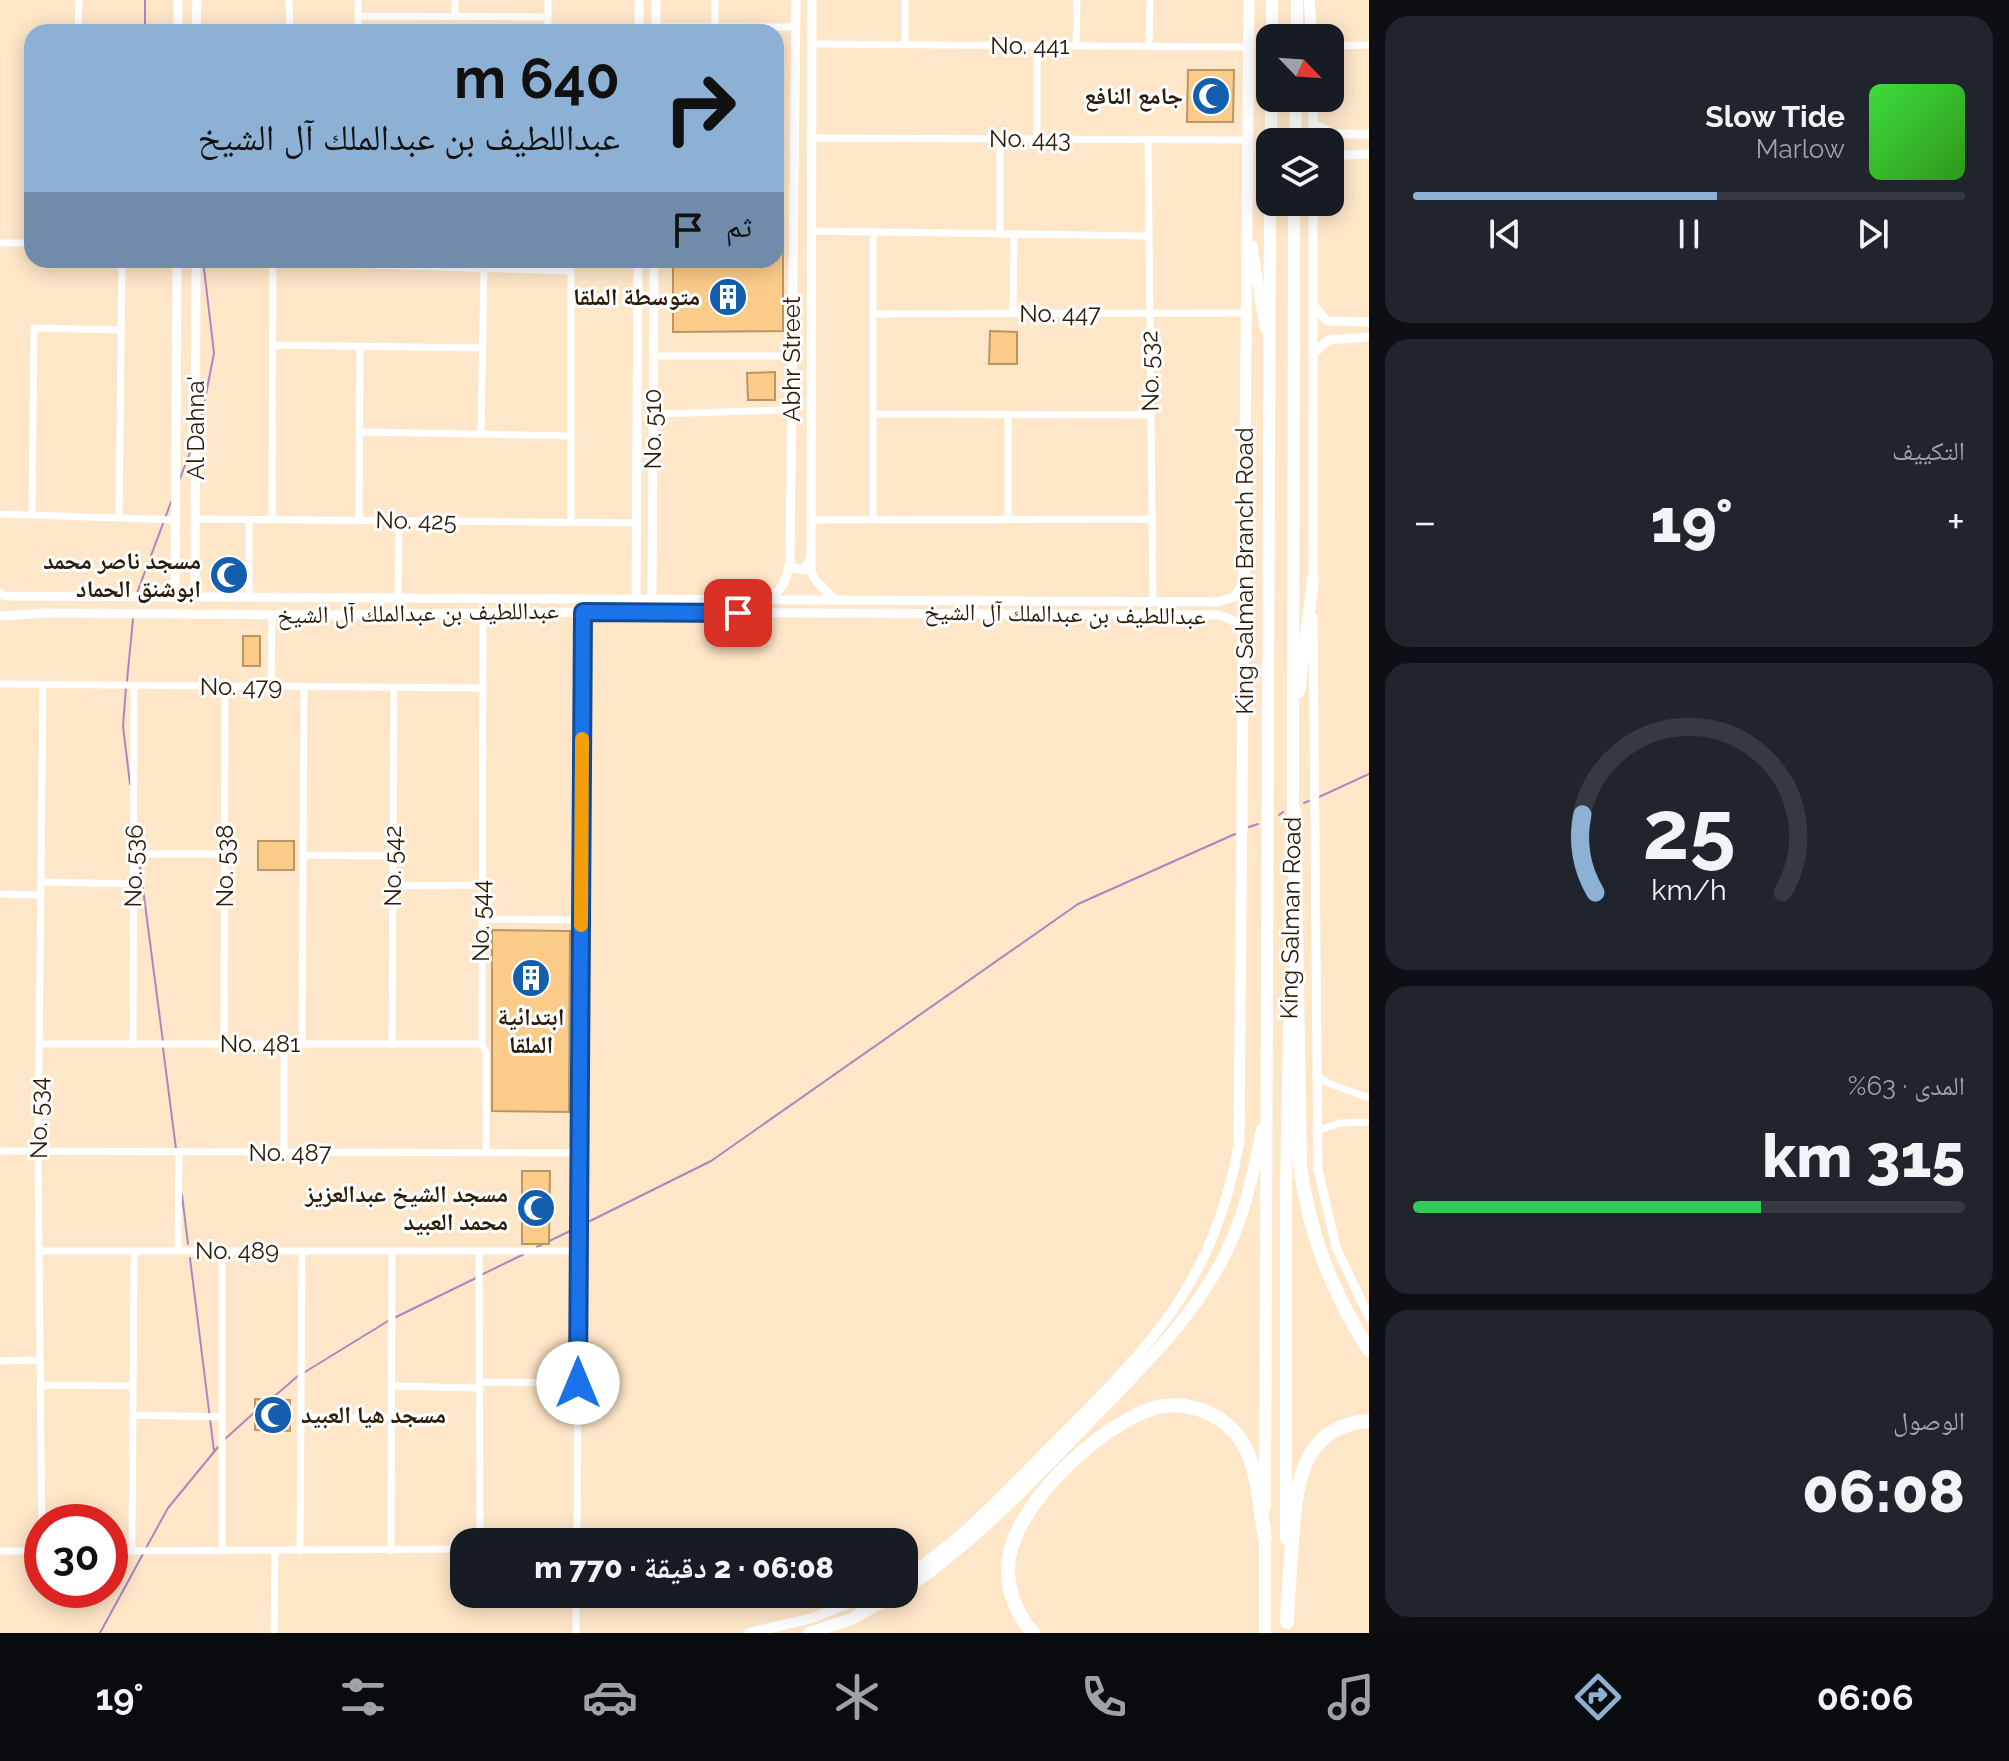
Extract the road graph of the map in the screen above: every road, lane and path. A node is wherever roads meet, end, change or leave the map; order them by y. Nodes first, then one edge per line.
1 (79, 0) edge
2 (178, 0) edge
3 (197, 0) edge
4 (289, 0) edge
5 (358, 0) edge
6 (455, 0) edge
7 (548, 0) edge
8 (639, 0) edge
9 (656, 0) edge
10 (715, 0) edge
11 (796, 0) edge
12 (812, 0) edge
13 (905, 0) edge
14 (1077, 0) edge
15 (1150, 0) edge
16 (1249, 0) edge
17 (1272, 0) edge
18 (1297, 0) edge
19 (1311, 0) edge
20 (358, 16) junction
21 (455, 17) junction
22 (548, 17) junction
23 (78, 24) edge
24 (178, 24) edge
25 (196, 24) edge
26 (290, 24) edge
27 (358, 24) edge
28 (548, 24) edge
29 (639, 24) edge
30 (656, 24) edge
31 (715, 24) edge
32 (1272, 24) edge
33 (1297, 24) edge
34 (1312, 24) edge
35 (784, 27) edge
36 (796, 27) junction
37 (812, 44) junction
38 (905, 45) junction
39 (1037, 45) junction
40 (1369, 45) edge
41 (1076, 46) junction
42 (1149, 46) junction
43 (1344, 46) edge
44 (1248, 47) junction
45 (1313, 112) edge
46 (1313, 124) junction
47 (1313, 128) edge
48 (1369, 134) edge
49 (812, 138) junction
50 (1000, 139) junction
51 (1037, 139) junction
52 (1148, 140) junction
53 (1248, 140) junction
54 (1369, 154) edge
55 (1344, 155) edge
56 (1270, 216) edge
57 (1294, 216) edge
58 (1313, 216) edge
59 (1247, 218) junction
60 (812, 231) junction
61 (873, 232) junction
62 (1000, 234) junction
63 (1014, 234) junction
64 (1149, 236) junction
65 (0, 243) edge
66 (24, 243) edge
67 (122, 268) edge
68 (177, 268) edge
69 (196, 268) edge
70 (273, 268) edge
71 (484, 268) joint
72 (638, 268) edge
73 (654, 268) edge
74 (571, 271) joint
75 (1313, 305) junction
76 (1013, 313) junction
77 (1246, 313) junction
78 (874, 314) junction
79 (1150, 314) junction
80 (1369, 322) edge
81 (121, 330) junction
82 (1369, 337) edge
83 (273, 345) junction
84 (360, 346) junction
85 (481, 348) junction
86 (1269, 349) junction
87 (1313, 354) junction
88 (653, 356) junction
89 (792, 356) junction
90 (792, 410) junction
91 (653, 414) junction
92 (873, 414) junction
93 (1151, 415) junction
94 (1008, 416) junction
95 (359, 432) junction
96 (481, 433) junction
97 (571, 436) junction
98 (0, 514) edge
99 (32, 515) junction
100 (119, 518) junction
101 (196, 519) junction
102 (1008, 519) junction
103 (1152, 519) junction
104 (177, 520) junction
105 (249, 520) junction
106 (272, 520) junction
107 (811, 520) junction
108 (873, 520) junction
109 (359, 521) junction
110 (399, 521) junction
111 (571, 523) junction
112 (636, 523) junction
113 (811, 558) junction
114 (790, 561) junction
115 (1313, 579) junction
116 (195, 580) junction
117 (175, 581) junction
118 (1245, 581) junction
119 (652, 583) junction
120 (636, 584) junction
121 (2, 596) edge
122 (129, 596) junction
123 (175, 596) junction
124 (195, 596) junction
125 (249, 596) junction
126 (331, 597) junction
127 (398, 597) junction
128 (636, 598) junction
129 (652, 598) junction
130 (833, 598) junction
131 (752, 600) junction
132 (1153, 602) junction
133 (1217, 602) junction
134 (483, 612) junction
135 (583, 612) junction
136 (129, 613) junction
137 (1, 614) edge
138 (272, 615) junction
139 (331, 615) junction
140 (1219, 615) junction
141 (1244, 631) junction
142 (0, 684) edge
143 (43, 685) junction
144 (134, 687) junction
145 (225, 687) junction
146 (271, 687) junction
147 (304, 688) junction
148 (394, 688) junction
149 (481, 688) junction
150 (1292, 750) junction
151 (1294, 811) junction
152 (134, 854) junction
153 (225, 854) junction
154 (303, 855) junction
155 (393, 856) junction
156 (41, 882) junction
157 (133, 884) junction
158 (481, 885) junction
159 (393, 886) junction
160 (0, 894) edge
161 (41, 895) junction
162 (481, 919) junction
163 (581, 920) junction
164 (39, 1044) junction
165 (224, 1044) junction
166 (284, 1044) junction
167 (302, 1044) junction
168 (482, 1044) junction
169 (133, 1045) junction
170 (392, 1045) junction
171 (1316, 1074) junction
172 (1369, 1098) edge
173 (1268, 1099) junction
174 (1369, 1122) edge
175 (1316, 1131) junction
176 (1239, 1143) joint
177 (38, 1150) junction
178 (0, 1151) edge
179 (179, 1152) junction
180 (284, 1153) junction
181 (486, 1153) junction
182 (579, 1153) junction
183 (39, 1251) junction
184 (134, 1251) junction
185 (178, 1251) junction
186 (222, 1251) junction
187 (302, 1251) junction
188 (392, 1251) junction
189 (479, 1251) junction
190 (579, 1251) junction
191 (1369, 1317) edge
192 (1369, 1350) edge
193 (40, 1360) junction
194 (0, 1361) edge
195 (578, 1383) junction
196 (40, 1385) junction
197 (480, 1385) junction
198 (133, 1386) junction
199 (392, 1386) junction
200 (133, 1415) junction
201 (222, 1417) junction
202 (301, 1417) junction
203 (392, 1418) junction
204 (1369, 1421) edge
205 (41, 1504) edge
206 (480, 1528) edge
207 (577, 1528) edge
208 (1265, 1538) junction
209 (450, 1549) edge
210 (0, 1551) edge
211 (24, 1551) edge
212 (128, 1551) edge
213 (132, 1551) junction
214 (222, 1551) junction
215 (275, 1551) junction
216 (300, 1551) junction
217 (391, 1551) junction
218 (918, 1566) edge
219 (918, 1581) edge
220 (576, 1608) edge
221 (837, 1608) edge
222 (871, 1608) edge
223 (1287, 1628) edge
224 (274, 1633) edge
225 (576, 1633) edge
226 (749, 1633) edge
227 (809, 1633) edge
228 (1033, 1633) edge
229 (1265, 1633) edge

1 - 23 street
2 - 24 street
3 - 25 street
4 - 26 street
5 - 20 street
6 - 21 street
7 - 22 street
8 - 29 street
9 - 30 street
10 - 31 street
11 - 36 street, Abhr Street
12 - 37 street, Abhr Street
13 - 38 street
14 - 41 street
15 - 42 street
16 - 44 main road, King Salman Branch Road
17 - 32 highway
18 - 33 highway
19 - 34 main road
20 - 21 street
20 - 27 street
21 - 22 street
22 - 28 street
35 - 36 street
36 - 89 street, Abhr Street
37 - 38 street, No. 441
37 - 49 street, Abhr Street
38 - 39 street, No. 441
39 - 41 street, No. 441
39 - 51 street
40 - 43 street
41 - 42 street, No. 441
42 - 44 street, No. 441
44 - 53 main road, King Salman Branch Road
45 - 46 street
46 - 47 street
46 - 48 street
49 - 50 street, No. 443
49 - 60 street, Abhr Street
50 - 51 street, No. 443
50 - 62 street
51 - 52 street, No. 443
52 - 53 street, No. 443
52 - 64 street, No. 532
53 - 59 main road, King Salman Branch Road
54 - 55 street
56 - 86 highway, King Salman Road
57 - 150 highway, King Salman Road
58 - 75 street
59 - 77 main road, King Salman Branch Road
59 - 86 main road
60 - 61 street
60 - 107 street, Abhr Street
61 - 62 street
61 - 78 street
62 - 63 street
63 - 64 street
63 - 76 street
64 - 79 street, No. 532
65 - 66 street
67 - 81 street
68 - 104 street, Al Dahna'
69 - 101 street, Al Dahna'
70 - 83 street
71 - 74 street
71 - 85 street
72 - 112 street, No. 510
73 - 88 street, No. 510
74 - 97 street
75 - 80 street
75 - 87 street
76 - 78 street, No. 447
76 - 79 street, No. 447
77 - 79 street, No. 447
77 - 118 main road, King Salman Branch Road
78 - 92 street
79 - 93 street, No. 532
81 - 99 street
81 - 100 street
82 - 87 street
83 - 84 street
83 - 106 street
84 - 85 street
84 - 95 street
85 - 96 street
86 - 173 highway, King Salman Road
87 - 115 street
88 - 89 street
88 - 91 street, No. 510
89 - 90 street, Abhr Street
90 - 91 street
90 - 114 street, Abhr Street
91 - 119 street, No. 510
92 - 94 street
92 - 108 street
93 - 94 street
93 - 103 street, No. 532
94 - 102 street
95 - 96 street
95 - 109 street
96 - 97 street
97 - 111 street
98 - 99 street
99 - 100 street
100 - 104 street
101 - 105 street, No. 425
101 - 116 street, Al Dahna'
102 - 103 street
102 - 108 street
103 - 132 street, No. 532
104 - 117 street, Al Dahna'
105 - 106 street, No. 425
105 - 125 street
106 - 109 street, No. 425
107 - 108 street
107 - 113 street, Abhr Street
109 - 110 street, No. 425
110 - 111 street, No. 425
110 - 127 street
111 - 112 street, No. 425
112 - 120 street, No. 510
113 - 114 street
113 - 130 street, Abhr Street
114 - 131 street, Abhr Street
115 - 150 highway
115 - 171 street
116 - 117 street
116 - 124 street, Al Dahna'
117 - 123 street, Al Dahna'
118 - 133 street
118 - 141 main road, King Salman Branch Road
119 - 120 street
119 - 129 street, No. 510
120 - 128 street, No. 510
121 - 122 street, عبداللطيف بن عبدالملك آل الشيخ
122 - 123 street, عبداللطيف بن عبدالملك آل الشيخ
122 - 136 street
123 - 124 street, عبداللطيف بن عبدالملك آل الشيخ
124 - 125 street, عبداللطيف بن عبدالملك آل الشيخ
125 - 126 street, عبداللطيف بن عبدالملك آل الشيخ
126 - 127 street, عبداللطيف بن عبدالملك آل الشيخ
126 - 139 street
127 - 128 street, عبداللطيف بن عبدالملك آل الشيخ
128 - 129 street, عبداللطيف بن عبدالملك آل الشيخ
129 - 131 street, عبداللطيف بن عبدالملك آل الشيخ
130 - 131 street, عبداللطيف بن عبدالملك آل الشيخ
130 - 132 street, عبداللطيف بن عبدالملك آل الشيخ
132 - 133 street, عبداللطيف بن عبدالملك آل الشيخ
133 - 140 street
134 - 135 street, عبداللطيف بن عبدالملك آل الشيخ
134 - 139 street, عبداللطيف بن عبدالملك آل الشيخ
134 - 149 street, No. 544
135 - 140 street, عبداللطيف بن عبدالملك آل الشيخ
135 - 163 street
136 - 137 street, عبداللطيف بن عبدالملك آل الشيخ
136 - 138 street, عبداللطيف بن عبدالملك آل الشيخ
138 - 139 street, عبداللطيف بن عبدالملك آل الشيخ
138 - 146 street
140 - 141 street
141 - 176 main road, King Salman Branch Road
142 - 143 street, No. 479
143 - 144 street, No. 479
143 - 156 street, No. 534
144 - 145 street, No. 479
144 - 152 street, No. 536
145 - 146 street, No. 479
145 - 153 street, No. 538
146 - 147 street, No. 479
147 - 148 street, No. 479
147 - 154 street
148 - 149 street, No. 479
148 - 155 street, No. 542
149 - 158 street, No. 544
150 - 151 highway, King Salman Road
151 - 192 highway
151 - 223 highway, King Salman Road
152 - 153 street
152 - 157 street, No. 536
153 - 165 street, No. 538
154 - 155 street
154 - 167 street
155 - 159 street, No. 542
156 - 157 street
156 - 161 street, No. 534
157 - 169 street, No. 536
158 - 159 street
158 - 162 street, No. 544
159 - 170 street, No. 542
160 - 161 street
161 - 164 street, No. 534
162 - 163 street
162 - 168 street, No. 544
163 - 182 street
164 - 169 street, No. 481
164 - 177 street, No. 534
165 - 166 street, No. 481
165 - 169 street, No. 481
166 - 167 street, No. 481
166 - 180 street
167 - 170 street, No. 481
168 - 170 street, No. 481
168 - 181 street, No. 544
171 - 172 street
171 - 175 street
173 - 208 highway, King Salman Road
173 - 219 highway
174 - 175 street
175 - 191 street
176 - 218 main road
177 - 178 street, No. 487
177 - 179 street, No. 487
177 - 183 street, No. 534
179 - 180 street, No. 487
179 - 185 street
180 - 181 street, No. 487
181 - 182 street, No. 487
182 - 190 street
183 - 184 street, No. 489
183 - 193 street, No. 534
184 - 185 street, No. 489
184 - 198 street
185 - 186 street, No. 489
186 - 187 street, No. 489
186 - 201 street
187 - 188 street, No. 489
187 - 202 street
188 - 189 street, No. 489
188 - 199 street
189 - 190 street, No. 489
189 - 197 street
190 - 195 street
193 - 194 street
193 - 196 street, No. 534
195 - 197 street
195 - 207 street
196 - 198 street
196 - 205 street, No. 534
197 - 199 street
197 - 206 street
198 - 200 street
199 - 203 street
200 - 201 street
200 - 213 street
201 - 214 street
202 - 203 street
202 - 216 street
203 - 217 street
204 - 223 highway
208 - 228 highway
208 - 229 highway, King Salman Road
209 - 217 street
210 - 211 street
212 - 213 street
213 - 214 street
214 - 215 street
215 - 216 street
215 - 224 street
216 - 217 street
220 - 225 street
221 - 226 main road
222 - 227 highway

